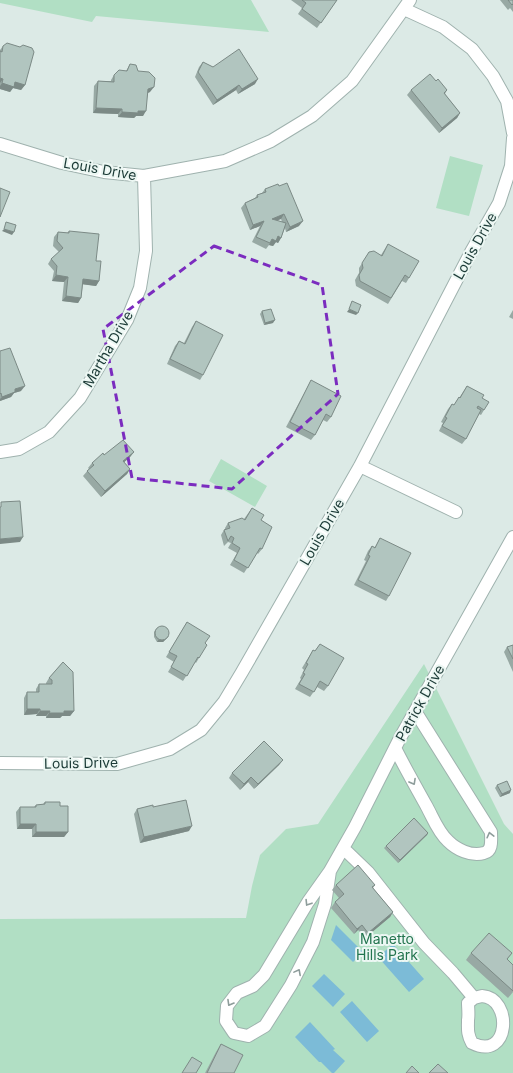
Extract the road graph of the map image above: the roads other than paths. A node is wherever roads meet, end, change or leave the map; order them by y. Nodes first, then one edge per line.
1 (407, 4) edge
2 (513, 132) edge
3 (513, 138) edge
4 (0, 144) edge
5 (144, 176) junction
6 (0, 452) edge
7 (360, 466) junction
8 (456, 512) dead end
9 (513, 537) edge
10 (415, 711) junction
11 (395, 748) junction
12 (0, 763) edge
13 (343, 848) junction
14 (330, 871) junction
15 (474, 998) junction

1 - 2 street, Louis Drive
1 - 5 street, Louis Drive
3 - 7 street, Louis Drive
4 - 5 street, Louis Drive
5 - 6 street, Martha Drive
7 - 8 street
7 - 12 street, Louis Drive
9 - 10 street, Patrick Drive
10 - 11 street, Patrick Drive
11 -> 10 street
11 - 13 street, Patrick Drive
13 - 14 street, Patrick Drive
13 - 15 street
14 -> 14 street
15 - 15 street

